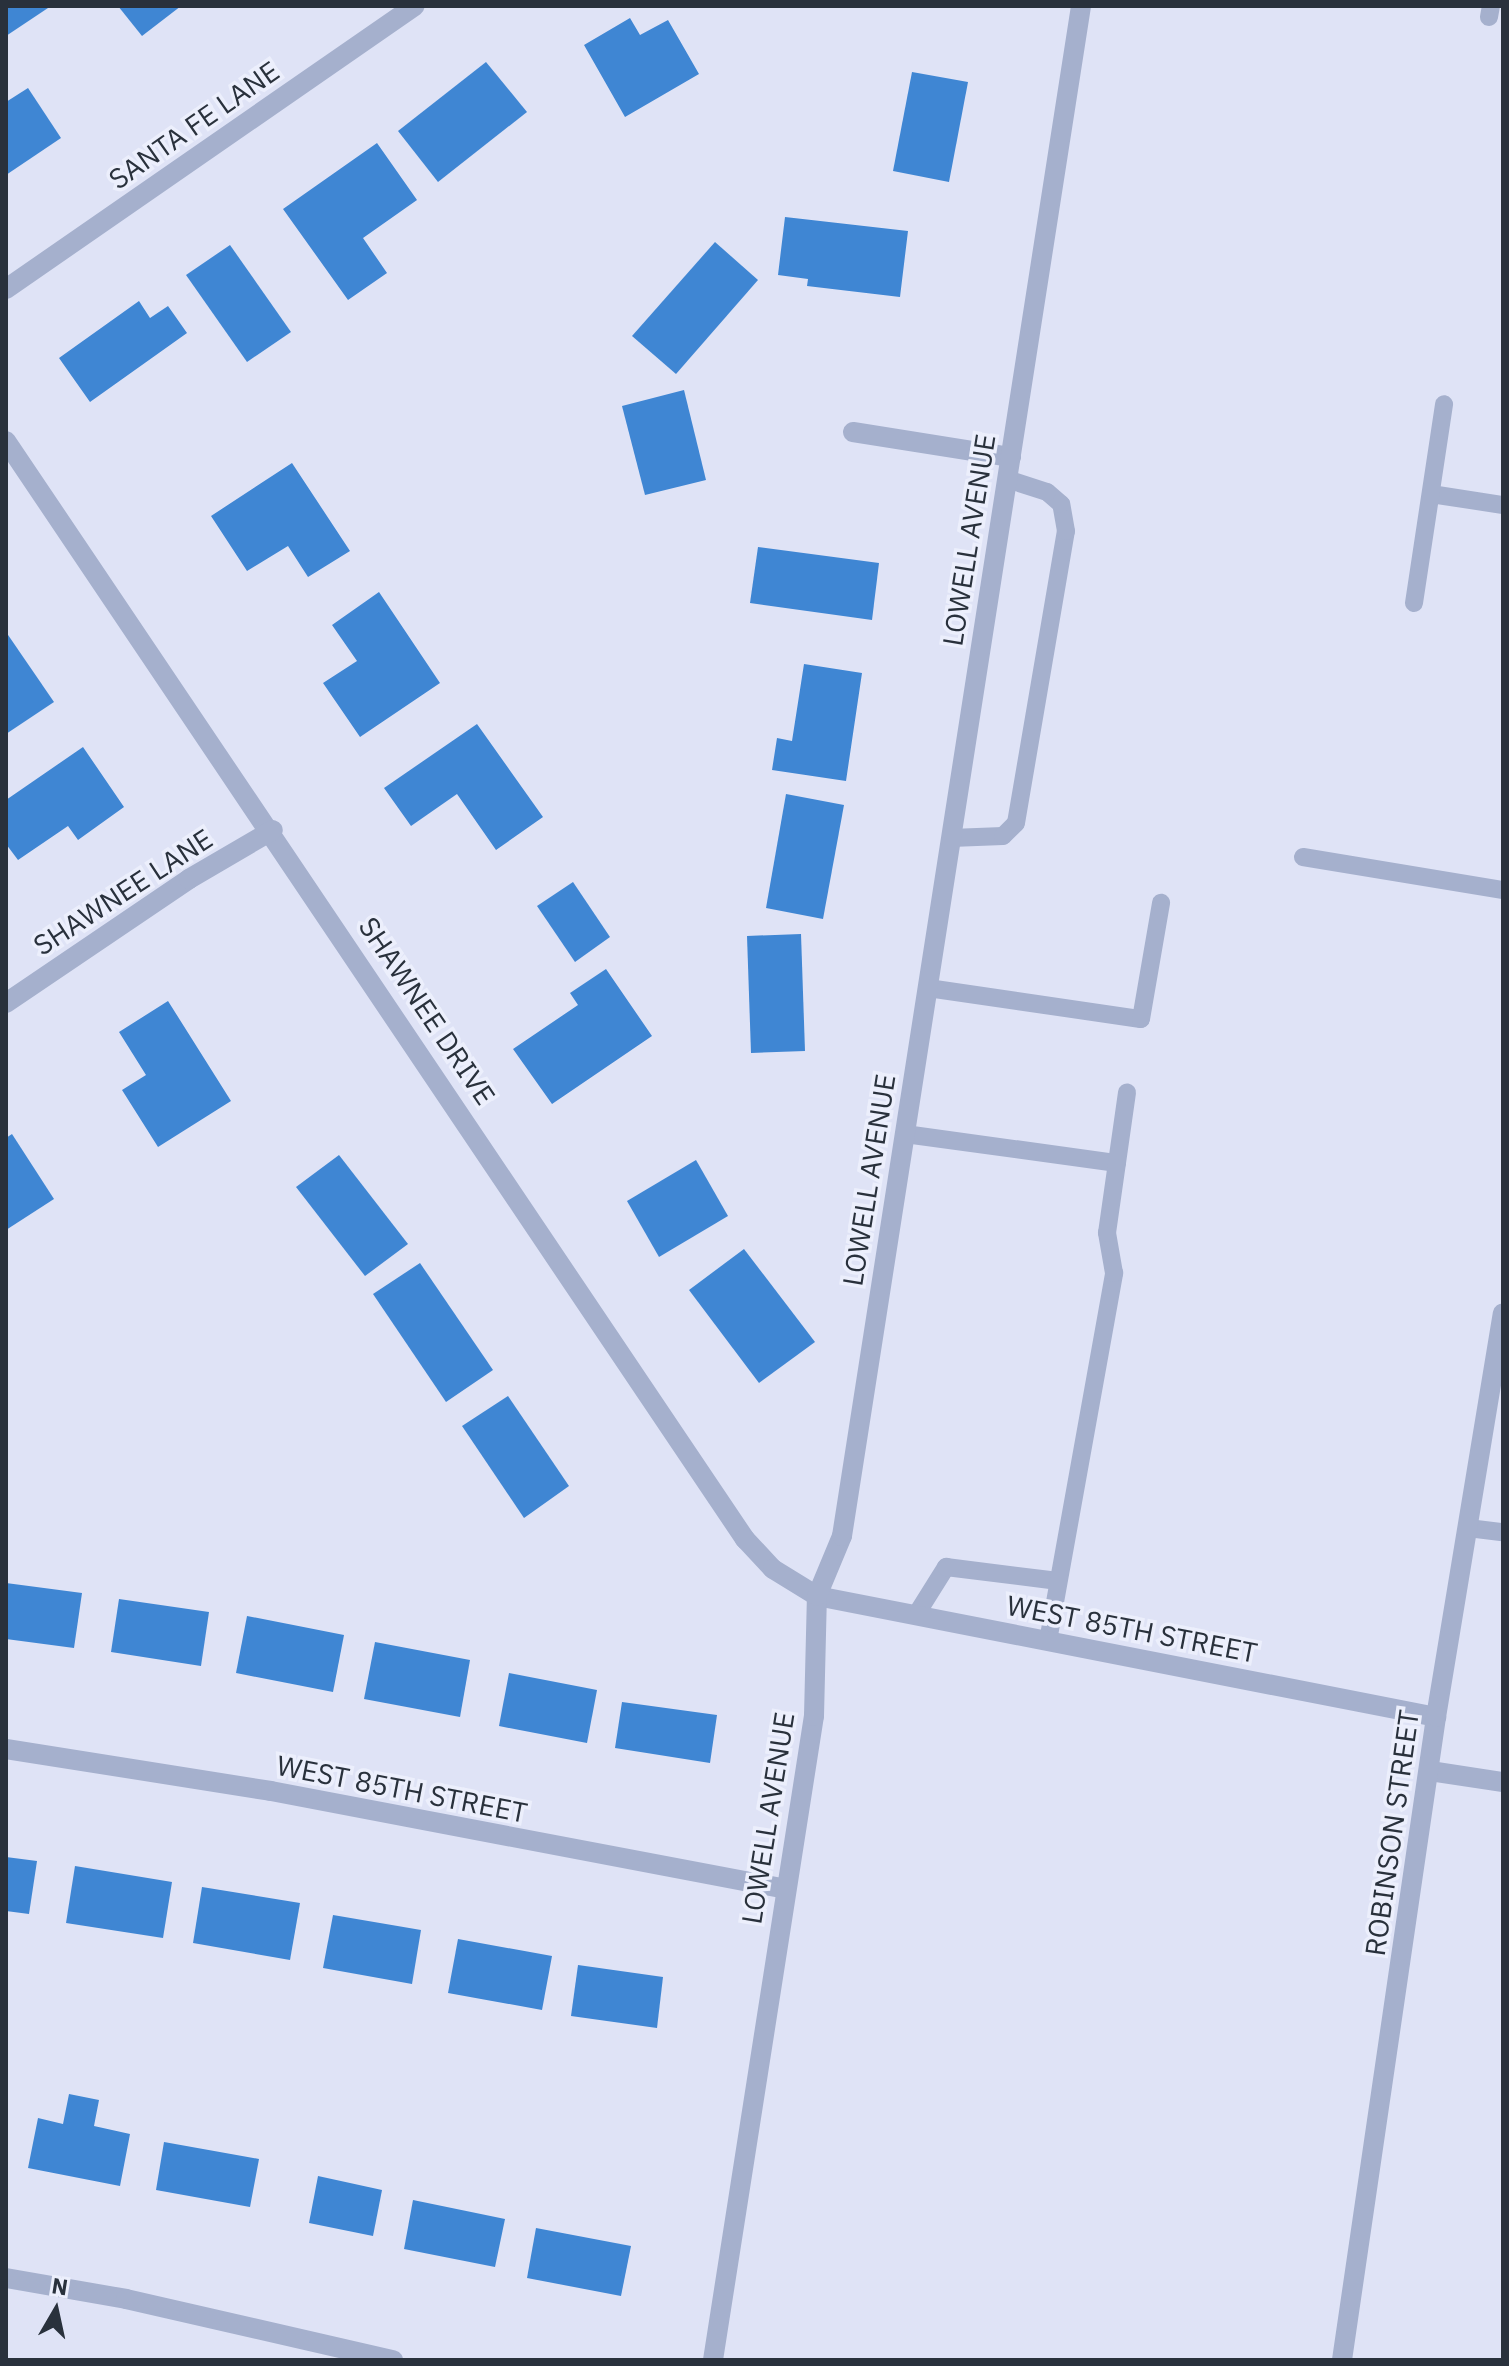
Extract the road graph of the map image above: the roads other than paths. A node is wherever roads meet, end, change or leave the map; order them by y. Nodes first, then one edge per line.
1 (414, 6) edge
2 (1081, 6) edge
3 (6, 289) edge
4 (1444, 404) dead end
5 (853, 432) dead end
6 (6, 441) edge
7 (1011, 457) junction
8 (1007, 479) junction
9 (1431, 494) junction
10 (1503, 505) edge
11 (1414, 603) dead end
12 (273, 830) junction
13 (951, 838) junction
14 (1303, 857) dead end
15 (1503, 890) edge
16 (1161, 903) dead end
17 (928, 988) junction
18 (6, 1003) edge
19 (1127, 1092) dead end
20 (905, 1134) junction
21 (1117, 1163) junction
22 (1503, 1314) edge
23 (1468, 1528) junction
24 (1503, 1532) edge
25 (1058, 1581) junction
26 (817, 1596) junction
27 (916, 1615) junction
28 (1048, 1641) junction
29 (1436, 1717) junction
30 (6, 1749) edge
31 (1430, 1771) junction
32 (1503, 1782) edge
33 (786, 1889) junction
34 (6, 2278) edge
35 (393, 2360) edge
36 (713, 2360) edge
37 (1342, 2360) edge

1 - 3 street, SANTA FE LANE
2 - 7 street, LOWELL AVENUE
4 - 9 lane
5 - 7 street
6 - 12 street, SHAWNEE DRIVE
7 - 8 street, LOWELL AVENUE
8 - 13 street, LOWELL AVENUE
8 - 13 lane
9 - 10 lane
9 - 11 lane
12 - 18 street, SHAWNEE LANE
12 - 26 street, SHAWNEE DRIVE
13 - 17 street, LOWELL AVENUE
14 - 15 lane
16 - 17 lane
17 - 20 street, LOWELL AVENUE
19 - 21 lane
20 - 21 lane
20 - 26 street, LOWELL AVENUE
21 - 25 lane
22 - 23 street, ROBINSON STREET
23 - 24 lane
23 - 29 street, ROBINSON STREET
25 - 27 lane
25 - 28 lane
26 - 27 street, WEST 85TH STREET
26 - 33 street, LOWELL AVENUE
27 - 28 street, WEST 85TH STREET
28 - 29 street, WEST 85TH STREET
29 - 31 street, ROBINSON STREET
30 - 33 street, WEST 85TH STREET
31 - 32 street
31 - 37 street, ROBINSON STREET
33 - 36 street, LOWELL AVENUE
34 - 35 street

